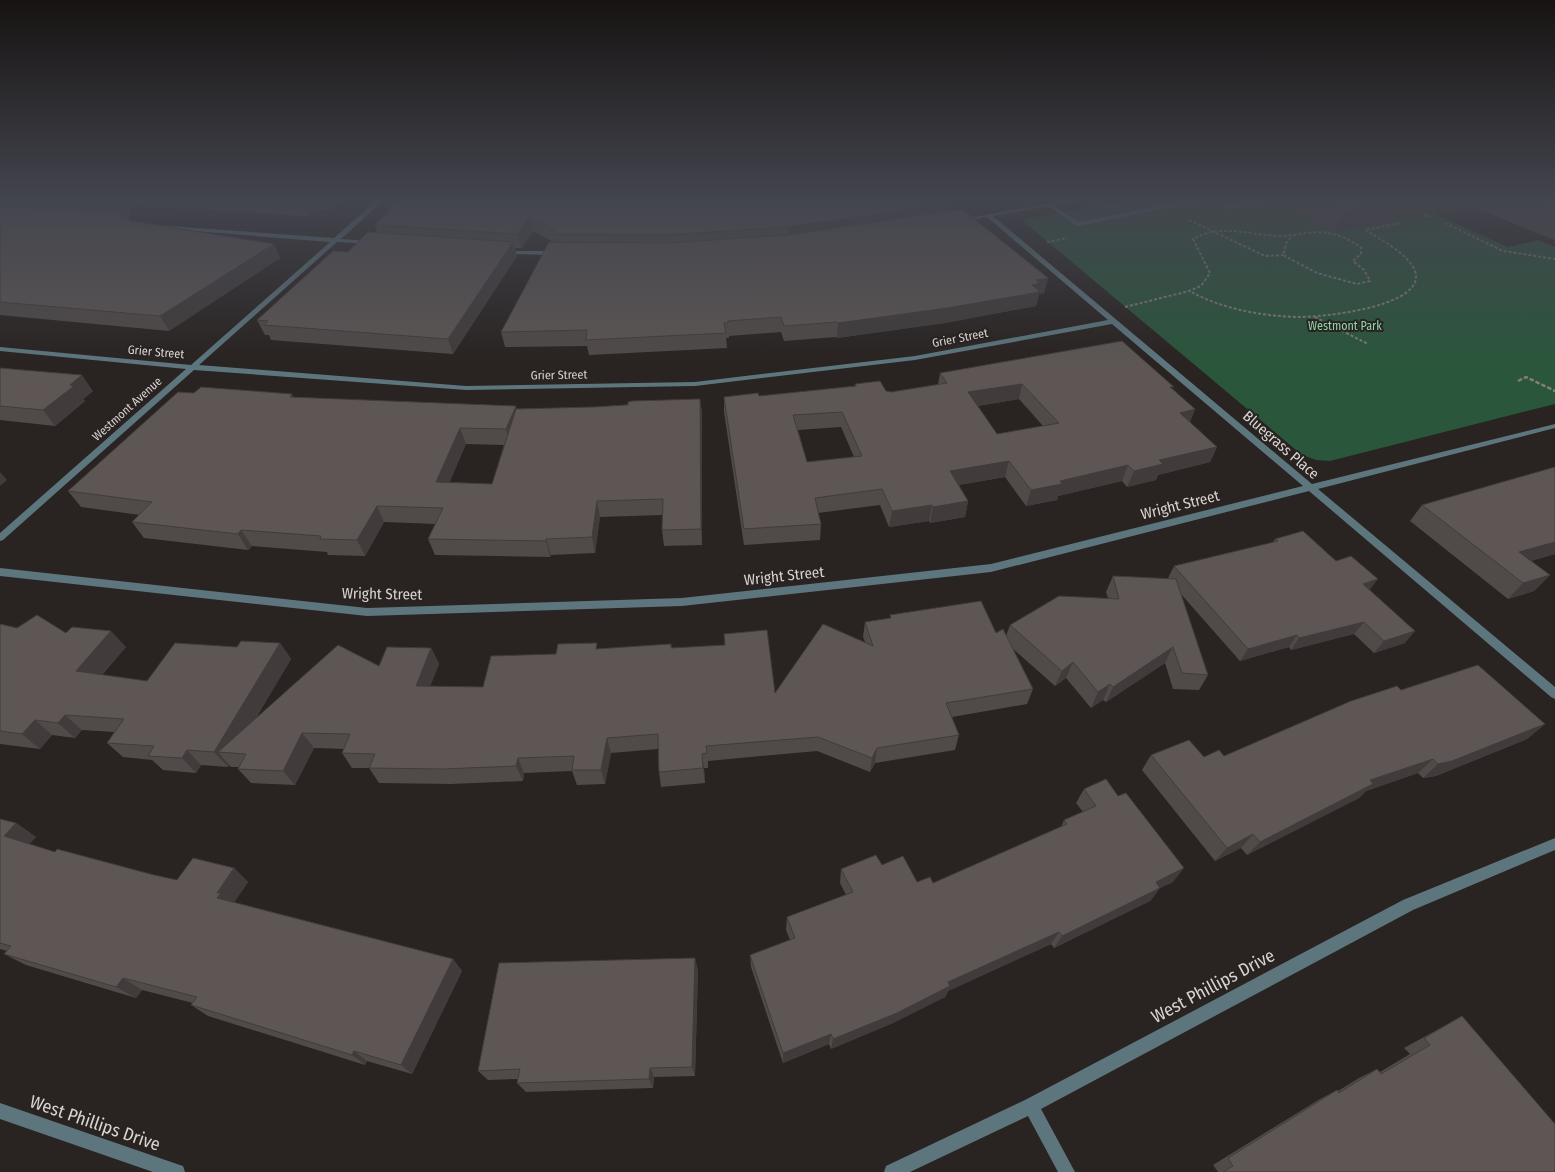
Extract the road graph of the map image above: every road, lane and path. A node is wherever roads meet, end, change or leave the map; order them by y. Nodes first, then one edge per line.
1 (319, 254) edge
2 (1034, 254) edge
3 (1200, 254) edge
4 (1260, 254) edge
5 (1360, 254) edge
6 (1400, 254) edge
7 (1524, 254) edge
8 (1283, 255) joint
9 (1555, 259) edge
10 (1189, 290) junction
11 (1120, 309) dead end
12 (1314, 317) junction
13 (1115, 321) junction
14 (1368, 344) dead end
15 (0, 349) edge
16 (191, 367) junction
17 (1518, 381) dead end
18 (1555, 391) edge
19 (1555, 426) edge
20 (1310, 489) junction
21 (0, 538) edge
22 (0, 572) edge
23 (1555, 694) edge
24 (1555, 844) edge
25 (1031, 1106) junction
26 (0, 1111) edge
27 (177, 1172) edge
28 (892, 1172) edge
29 (1067, 1172) edge

1 - 16 street, Westmont Avenue
2 - 13 street, Bluegrass Place
3 - 10 path
4 - 8 path
5 - 8 path
6 - 12 path
7 - 9 path
10 - 11 path
10 - 12 path
12 - 14 path
13 - 16 street, Grier Street
13 - 20 street, Bluegrass Place
15 - 16 street, Grier Street
16 - 21 street, Westmont Avenue
17 - 18 path
19 - 20 street, Wright Street
20 - 22 street, Wright Street
20 - 23 street, Bluegrass Place
24 - 25 street, West Phillips Drive
25 - 28 street, West Phillips Drive
25 - 29 street
26 - 27 street, West Phillips Drive

